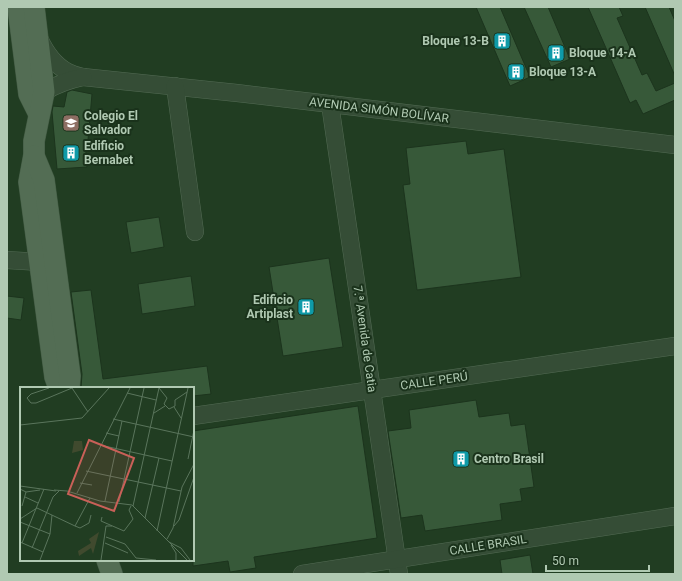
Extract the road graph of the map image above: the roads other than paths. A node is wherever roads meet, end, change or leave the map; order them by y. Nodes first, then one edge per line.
1 (18, 7) edge
2 (34, 7) edge
3 (37, 32) junction
4 (83, 77) junction
5 (175, 86) junction
6 (44, 92) junction
7 (330, 104) junction
8 (39, 114) junction
9 (674, 150) edge
10 (34, 155) junction
11 (195, 232) dead end
12 (7, 260) edge
13 (40, 262) junction
14 (675, 346) edge
15 (60, 387) edge
16 (69, 387) edge
17 (372, 390) junction
18 (194, 416) edge
19 (675, 516) edge
20 (107, 561) edge
21 (398, 567) edge
22 (112, 574) edge
23 (302, 574) edge

1 - 8 main road
2 - 3 main road
3 - 4 street, AVENIDA SIMÓN BOLÍVAR
3 - 6 main road
4 - 5 street, AVENIDA SIMÓN BOLÍVAR
4 - 6 street, AVENIDA SIMÓN BOLÍVAR
5 - 7 street, AVENIDA SIMÓN BOLÍVAR
5 - 11 street
6 - 8 main road
7 - 9 street, AVENIDA SIMÓN BOLÍVAR
7 - 17 street, 7.ª Avenida de Catia
8 - 10 main road
10 - 13 main road
10 - 16 main road
12 - 13 street
13 - 15 main road
14 - 17 street, CALLE PERÚ
17 - 18 street, CALLE PERÚ
17 - 21 street, 7.ª Avenida de Catia
19 - 21 street, CALLE BRASIL
20 - 22 main road
21 - 23 street, CALLE BRASIL

